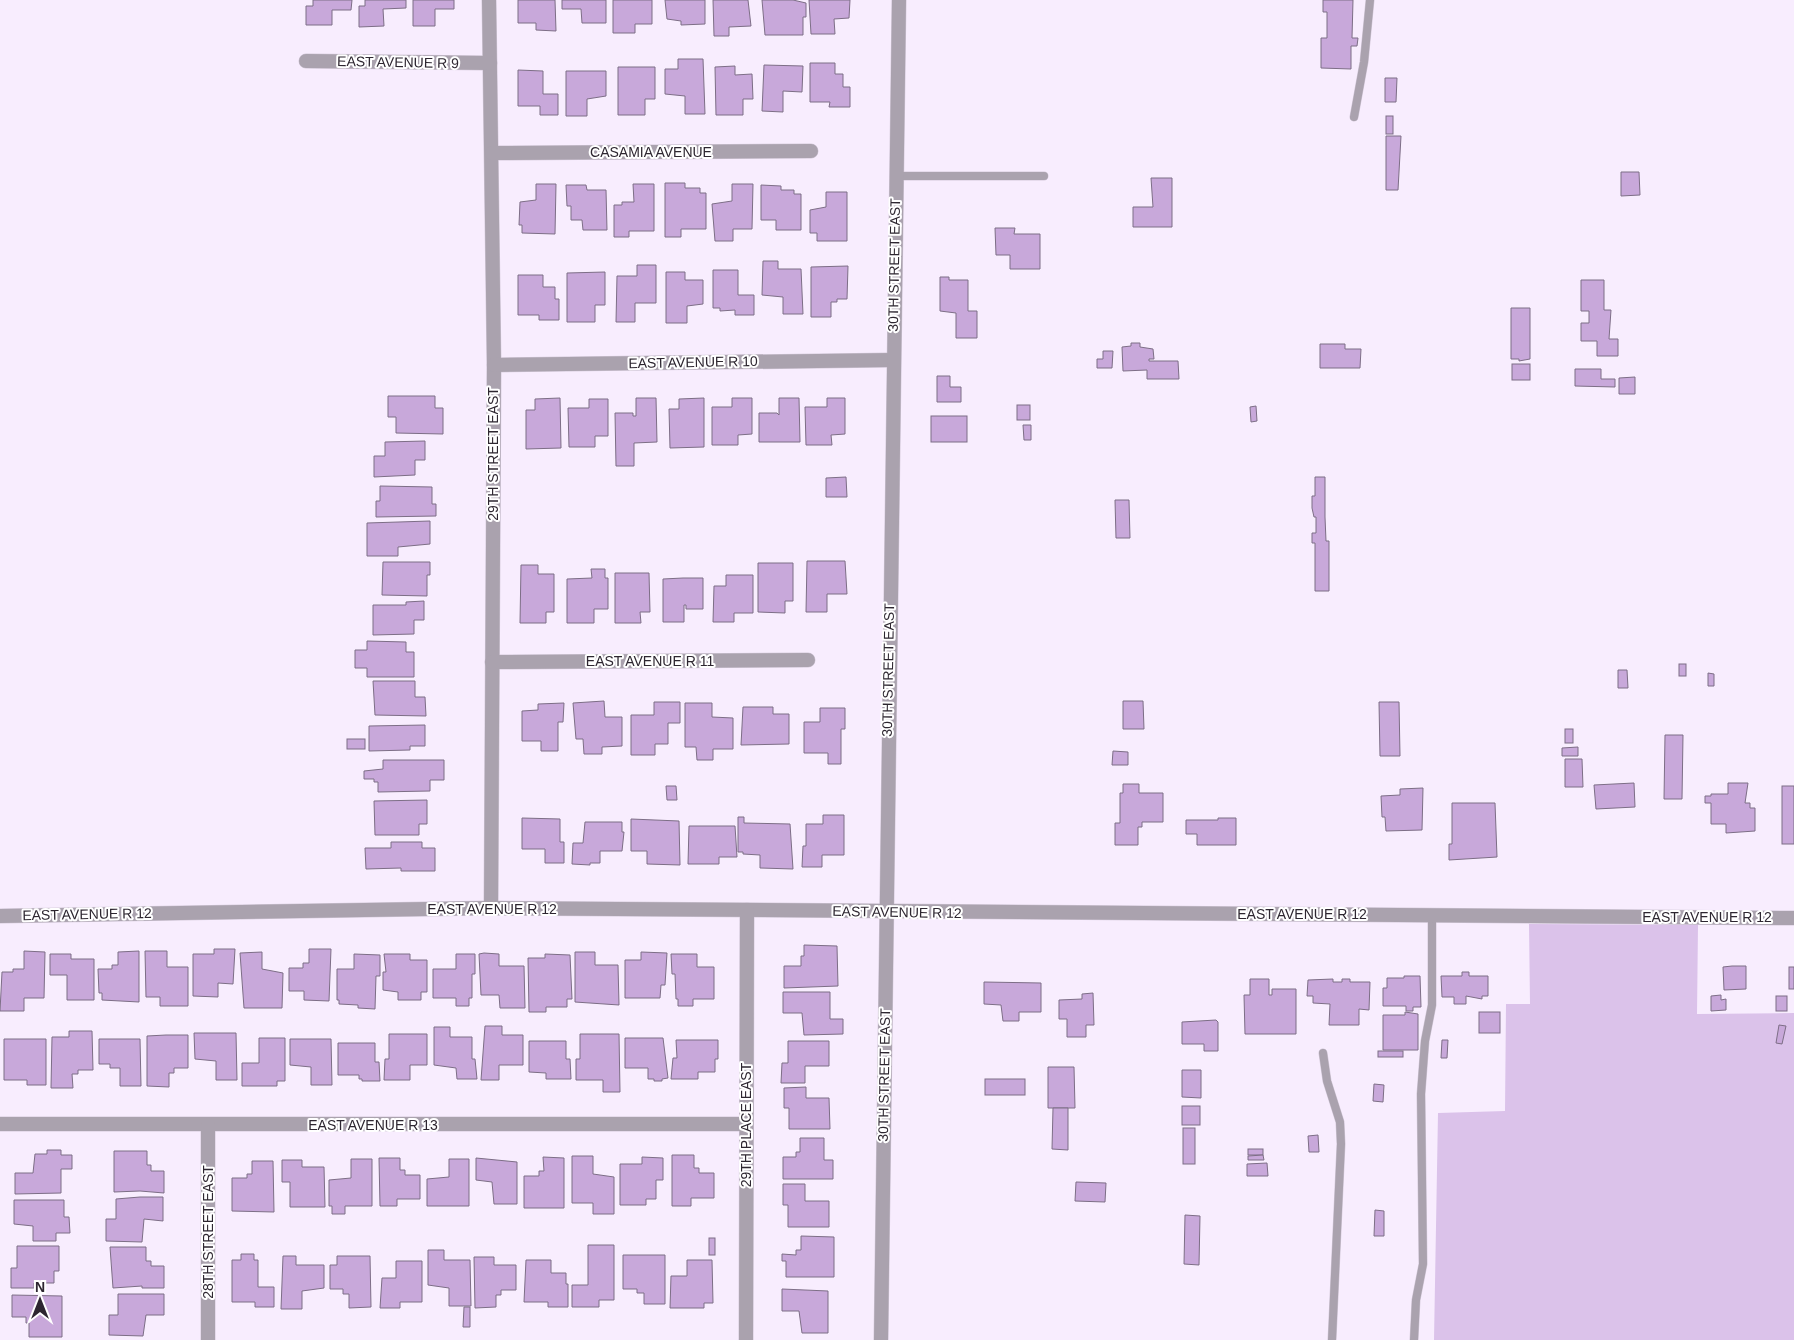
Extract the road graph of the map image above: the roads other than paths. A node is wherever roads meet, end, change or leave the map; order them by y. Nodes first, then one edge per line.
1 (490, 0) edge
2 (899, 0) edge
3 (1370, 0) edge
4 (306, 61) dead end
5 (490, 63) junction
6 (1354, 117) dead end
7 (811, 151) dead end
8 (492, 152) junction
9 (896, 176) junction
10 (1044, 176) dead end
11 (892, 360) junction
12 (494, 365) junction
13 (808, 660) dead end
14 (492, 662) junction
15 (491, 908) junction
16 (747, 910) junction
17 (885, 912) junction
18 (1432, 915) junction
19 (0, 916) edge
20 (1794, 918) edge
21 (1323, 1053) dead end
22 (0, 1124) edge
23 (746, 1124) junction
24 (208, 1125) junction
25 (208, 1340) edge
26 (746, 1340) edge
27 (881, 1340) edge
28 (1332, 1340) edge
29 (1414, 1340) edge

1 - 5 street, 29TH STREET EAST
2 - 9 street, 30TH STREET EAST
3 - 6 lane
4 - 5 street, EAST AVENUE R 9
5 - 8 street, 29TH STREET EAST
7 - 8 street, CASAMIA AVENUE
8 - 12 street, 29TH STREET EAST
9 - 10 lane
9 - 11 street, 30TH STREET EAST
11 - 12 street, EAST AVENUE R 10
11 - 17 street, 30TH STREET EAST
12 - 14 street, 29TH STREET EAST
13 - 14 street, EAST AVENUE R 11
14 - 15 street, 29TH STREET EAST
15 - 16 street, EAST AVENUE R 12
15 - 19 street, EAST AVENUE R 12
16 - 17 street, EAST AVENUE R 12
16 - 23 street, 29TH PLACE EAST
17 - 18 street, EAST AVENUE R 12
17 - 27 street, 30TH STREET EAST
18 - 20 street, EAST AVENUE R 12
18 - 29 lane
21 - 28 lane
22 - 24 street, EAST AVENUE R 13
23 - 24 street, EAST AVENUE R 13
23 - 26 street, 29TH PLACE EAST
24 - 25 street, 28TH STREET EAST

